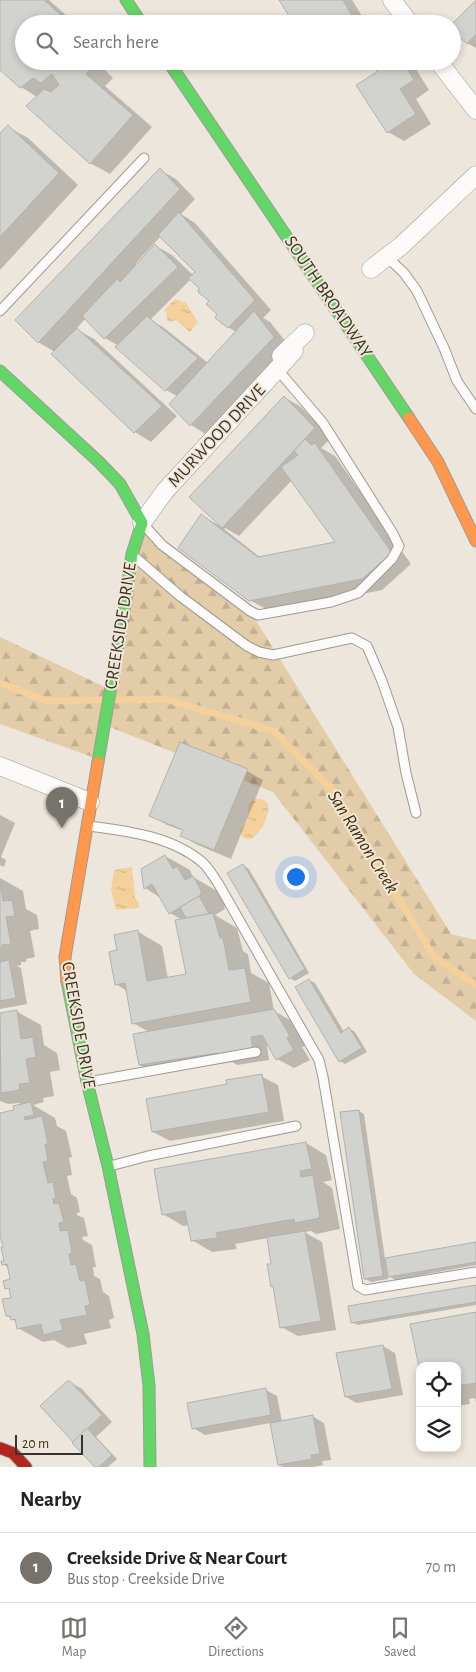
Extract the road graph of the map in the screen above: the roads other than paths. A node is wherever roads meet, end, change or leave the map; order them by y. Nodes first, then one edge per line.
1 (126, 0) edge
2 (392, 0) edge
3 (136, 15) edge
4 (403, 15) edge
5 (174, 70) edge
6 (445, 70) edge
7 (476, 110) edge
8 (144, 158) dead end
9 (476, 175) edge
10 (387, 256) junction
11 (371, 269) dead end
12 (0, 311) edge
13 (305, 333) dead end
14 (294, 351) dead end
15 (278, 370) junction
16 (0, 371) edge
17 (476, 409) edge
18 (155, 486) dead end
19 (142, 523) junction
20 (476, 541) edge
21 (132, 554) junction
22 (0, 766) edge
23 (90, 802) junction
24 (416, 813) dead end
25 (86, 826) junction
26 (256, 1052) dead end
27 (87, 1082) junction
28 (296, 1126) dead end
29 (108, 1166) junction
30 (476, 1272) edge
31 (0, 1448) edge
32 (26, 1467) edge
33 (150, 1467) edge

1 - 3 main road
2 - 4 street
5 - 20 main road, SOUTH BROADWAY
6 - 7 street
8 - 12 lane
9 - 10 street
10 - 11 street
10 - 17 lane
13 - 18 street
14 - 15 street, MURWOOD DRIVE
15 - 19 street, MURWOOD DRIVE
15 - 19 lane
16 - 19 main road
19 - 21 main road, CREEKSIDE DRIVE
21 - 23 main road, CREEKSIDE DRIVE
21 - 24 lane
22 - 23 street
23 - 25 main road, CREEKSIDE DRIVE
25 - 27 main road, CREEKSIDE DRIVE
25 - 30 lane
26 - 27 lane
27 - 29 main road, CREEKSIDE DRIVE
28 - 29 lane
29 - 33 main road, CREEKSIDE DRIVE
31 - 32 main road

